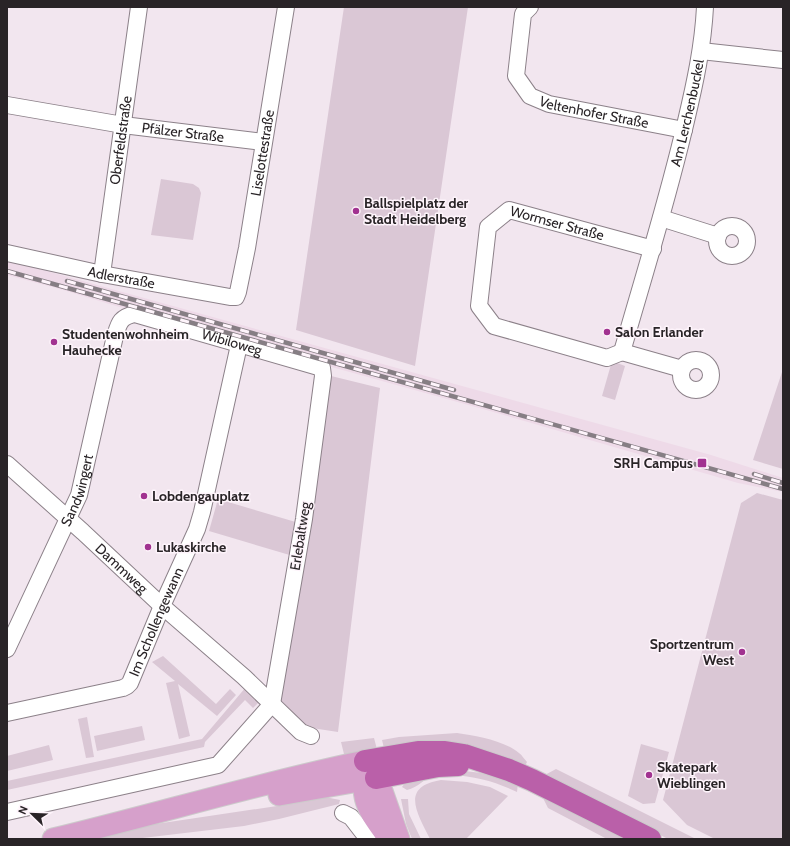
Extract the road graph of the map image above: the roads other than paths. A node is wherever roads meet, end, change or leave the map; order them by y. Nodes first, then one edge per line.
1 (139, 7) edge
2 (286, 7) edge
3 (530, 7) edge
4 (705, 7) edge
5 (701, 51) junction
6 (783, 60) edge
7 (7, 105) edge
8 (123, 125) junction
9 (684, 130) junction
10 (263, 142) junction
11 (661, 218) junction
12 (718, 236) dead end
13 (653, 249) junction
14 (7, 253) edge
15 (102, 274) junction
16 (236, 297) joint
17 (120, 321) joint
18 (240, 345) junction
19 (622, 352) junction
20 (322, 368) joint
21 (682, 369) dead end
22 (7, 464) edge
23 (67, 519) junction
24 (162, 606) junction
25 (7, 649) edge
26 (272, 704) junction
27 (7, 712) edge
28 (311, 736) dead end
29 (485, 763) junction
30 (407, 771) junction
31 (368, 773) junction
32 (300, 791) junction
33 (368, 808) junction
34 (390, 811) junction
35 (7, 812) edge
36 (342, 813) dead end
37 (129, 821) junction
38 (52, 839) edge
39 (368, 839) edge
40 (390, 839) edge
41 (399, 839) edge
42 (650, 839) edge

1 - 8 street, Oberfeldstraße
2 - 10 street, Liselottestraße
3 - 9 street, Veltenhofer Straße
4 - 5 street, Am Lerchenbuckel
5 - 6 street
5 - 9 street, Am Lerchenbuckel
7 - 8 street, Pfälzer Straße
8 - 10 street, Pfälzer Straße
8 - 15 street, Oberfeldstraße
9 - 11 street, Am Lerchenbuckel
10 - 16 street, Liselottestraße
11 - 12 street
11 - 13 street, Am Lerchenbuckel
13 - 19 street, Am Lerchenbuckel
13 - 19 street, Wormser Straße
14 - 15 street, Adlerstraße
15 - 16 street, Adlerstraße
17 - 18 street, Wibiloweg
17 - 23 street, Sandwingert
18 - 20 street, Wibiloweg
18 - 24 street, Im Schollengewann
19 - 21 street
20 - 26 street, Erlebaltweg
22 - 23 street, Dammweg
23 - 24 street, Dammweg
23 - 25 street, Sandwingert
24 - 26 street, Dammweg
24 - 27 street, Im Schollengewann
26 - 28 street, Dammweg
26 - 35 street
29 - 30 highway
29 - 31 highway
29 - 42 highway
30 - 31 highway
30 - 34 main road
31 - 32 main road
31 - 33 main road
31 - 34 main road
31 - 37 main road
32 - 33 main road
32 - 37 main road
33 - 40 main road
34 - 41 main road
36 - 39 street
37 - 38 main road

